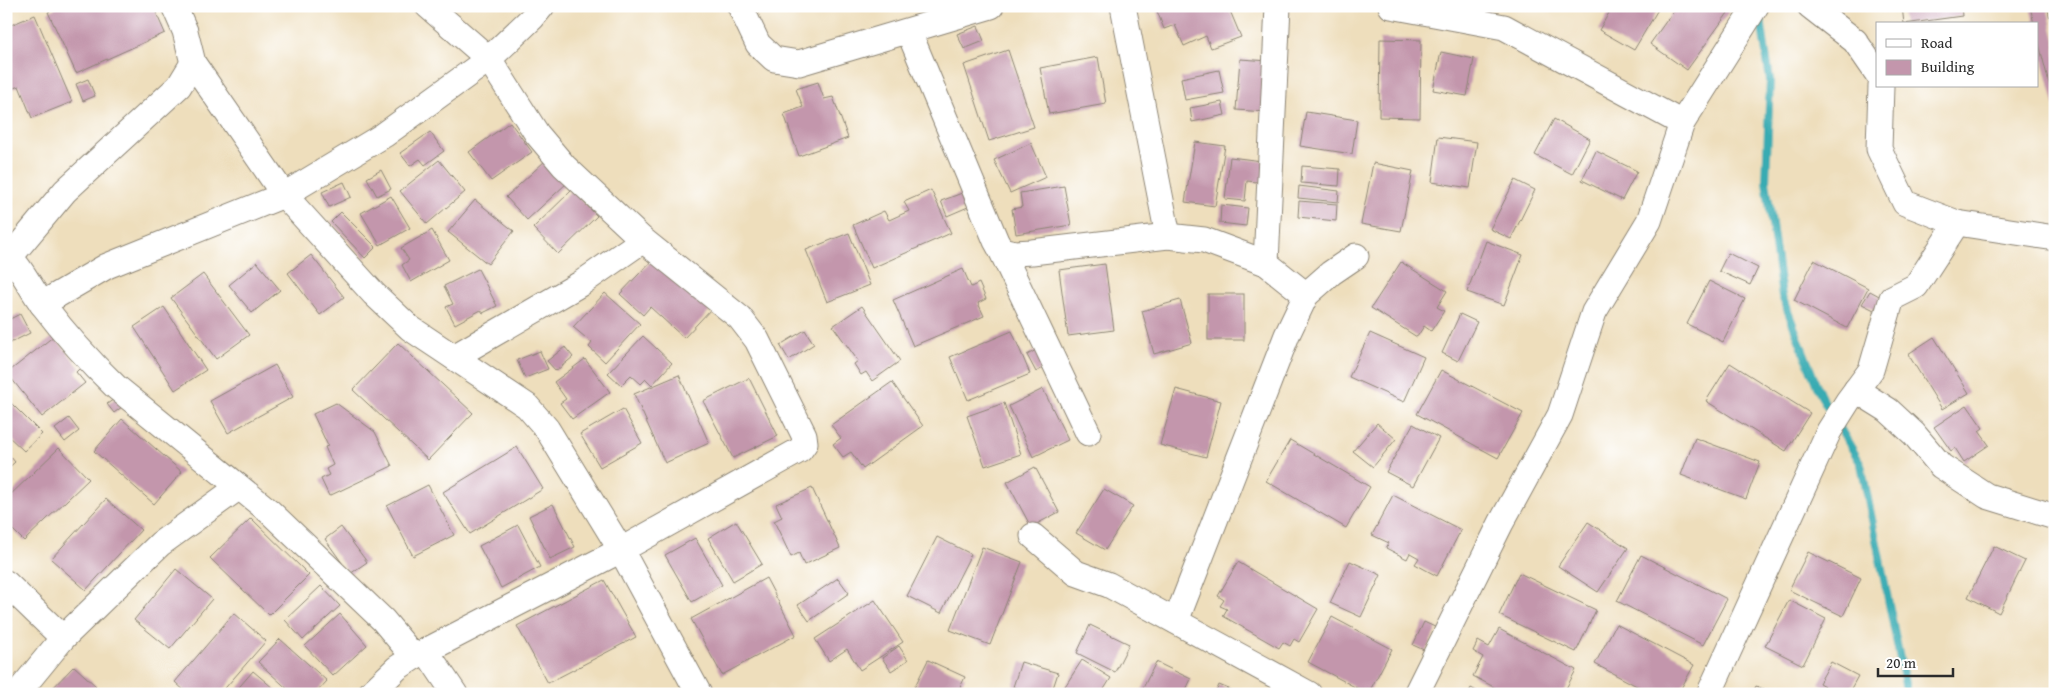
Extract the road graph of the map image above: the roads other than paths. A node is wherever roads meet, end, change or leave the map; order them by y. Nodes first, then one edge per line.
1 (174, 6) edge
2 (428, 6) edge
3 (542, 6) edge
4 (740, 6) edge
5 (991, 6) edge
6 (1124, 6) edge
7 (1278, 6) edge
8 (1391, 6) edge
9 (1756, 6) edge
10 (1810, 6) edge
11 (909, 32) junction
12 (489, 59) junction
13 (193, 63) junction
14 (1876, 72) edge
15 (1881, 88) edge
16 (1682, 123) junction
17 (284, 195) junction
18 (1957, 223) junction
19 (1168, 236) junction
20 (2055, 238) edge
21 (644, 240) junction
22 (1001, 250) junction
23 (8, 256) edge
24 (1356, 256) dead end
25 (1266, 263) junction
26 (1306, 295) junction
27 (42, 304) junction
28 (454, 357) junction
29 (1856, 390) junction
30 (1088, 433) dead end
31 (240, 487) junction
32 (2055, 517) edge
33 (1033, 536) dead end
34 (621, 550) junction
35 (6, 583) edge
36 (1176, 621) junction
37 (63, 638) junction
38 (420, 654) junction
39 (17, 694) edge
40 (370, 694) edge
41 (455, 694) edge
42 (699, 694) edge
43 (1309, 694) edge
44 (1416, 694) edge
45 (1709, 694) edge

1 - 13 street
2 - 12 street
3 - 12 street
4 - 11 street
5 - 11 street
6 - 19 street
7 - 25 street
8 - 16 street
9 - 16 street
10 - 14 street
11 - 22 street
12 - 17 street
12 - 21 street
13 - 17 street
13 - 23 street
15 - 18 street
16 - 44 street
17 - 27 street
17 - 28 street
18 - 20 street
18 - 29 street
19 - 22 street
19 - 25 street
21 - 28 street
21 - 34 street
22 - 30 street
23 - 27 street
24 - 26 street
25 - 26 street
26 - 36 street
27 - 31 street
28 - 34 street
29 - 32 street
29 - 45 street
31 - 37 street
31 - 38 street
33 - 36 street
34 - 38 street
34 - 42 street
35 - 37 street
36 - 43 street
37 - 39 street
38 - 40 street
38 - 41 street

